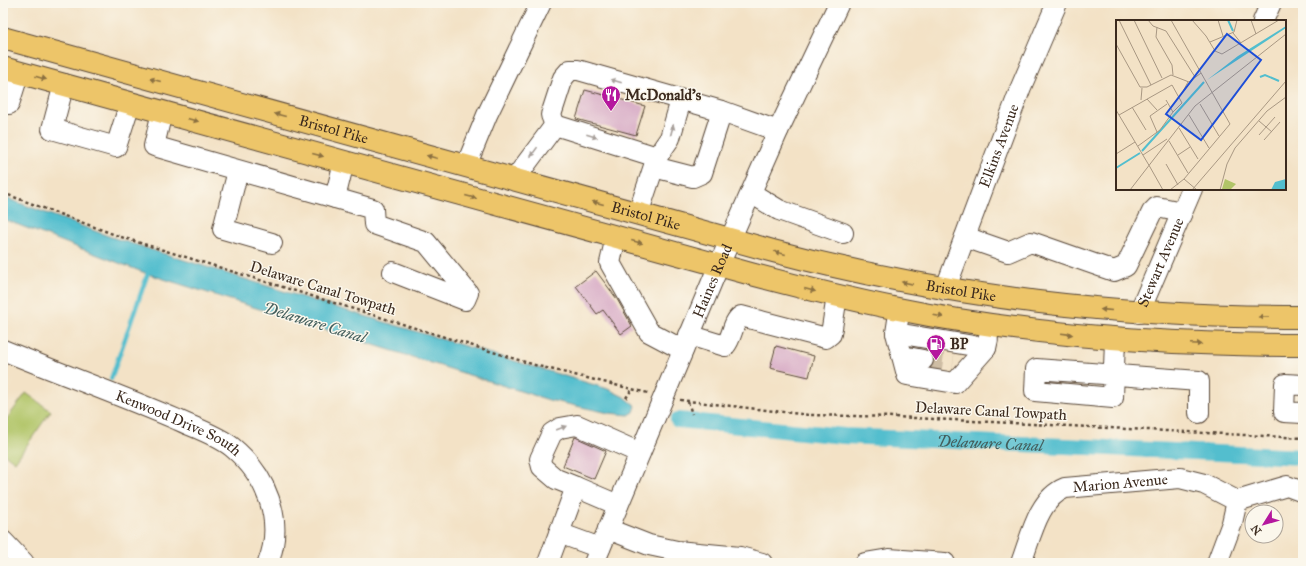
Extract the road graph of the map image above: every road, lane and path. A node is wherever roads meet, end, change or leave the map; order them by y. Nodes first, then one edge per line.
1 (541, 3) edge
2 (839, 3) edge
3 (1057, 3) edge
4 (1271, 3) edge
5 (1264, 20) edge
6 (3, 38) edge
7 (11, 70) edge
8 (64, 84) junction
9 (680, 100) junction
10 (3, 102) edge
11 (130, 103) junction
12 (722, 111) junction
13 (162, 112) junction
14 (555, 125) junction
15 (778, 131) junction
16 (344, 162) junction
17 (656, 162) junction
18 (466, 166) junction
19 (238, 171) junction
20 (514, 180) junction
21 (1192, 190) edge
22 (3, 193) edge
23 (751, 193) junction
24 (335, 198) junction
25 (1182, 212) junction
26 (638, 214) junction
27 (843, 233) dead end
28 (616, 237) junction
29 (965, 237) junction
30 (730, 240) junction
31 (272, 243) dead end
32 (719, 265) junction
33 (392, 272) dead end
34 (945, 290) junction
35 (837, 296) junction
36 (900, 310) junction
37 (1139, 313) junction
38 (1303, 317) edge
39 (992, 325) junction
40 (896, 333) junction
41 (1115, 339) junction
42 (686, 343) junction
43 (1303, 345) edge
44 (986, 348) junction
45 (3, 350) edge
46 (902, 356) junction
47 (923, 360) tunnel mouth
48 (1303, 385) edge
49 (632, 389) junction
50 (640, 391) dead end
51 (626, 398) dead end
52 (679, 400) dead end
53 (688, 402) junction
54 (1199, 412) dead end
55 (1303, 413) edge
56 (692, 414) dead end
57 (1303, 438) edge
58 (640, 453) junction
59 (576, 487) junction
60 (1303, 492) edge
61 (1237, 501) junction
62 (618, 504) junction
63 (608, 529) junction
64 (559, 533) junction
65 (3, 541) edge
66 (597, 555) edge
67 (703, 559) edge
68 (24, 563) edge
69 (268, 563) edge
70 (548, 563) edge
71 (762, 563) edge
72 (865, 563) edge
73 (945, 563) edge
74 (1021, 563) edge
75 (1217, 563) edge

1 - 18 street
2 - 15 street, Haines Road
3 - 29 street, Elkins Avenue
4 - 5 street
18 -> 6 highway, Bristol Pike
7 -> 8 highway, Bristol Pike
7 - 10 street
8 - 11 highway, Bristol Pike
8 - 11 street
9 - 12 street
9 -> 14 street
17 -> 9 street
11 - 13 highway, Bristol Pike
12 - 15 street
12 - 17 street
13 -> 16 highway, Bristol Pike
13 - 19 street
14 -> 17 street
14 -> 20 street
15 - 23 street, Haines Road
16 - 24 street
16 -> 28 highway, Bristol Pike
17 - 26 street
18 - 20 highway, Bristol Pike
19 - 24 street
19 - 31 street
26 -> 20 highway, Bristol Pike
21 - 25 street, Stewart Avenue
22 - 49 path, Delaware Canal Towpath
23 - 27 street
23 - 30 street, Haines Road
24 - 33 street
25 - 29 street
25 - 37 street, Stewart Avenue
26 - 30 highway, Bristol Pike
28 -> 32 highway, Bristol Pike
28 - 42 street
29 - 34 street, Elkins Avenue
30 - 32 street, Haines Road
34 -> 30 highway, Bristol Pike
32 -> 35 highway, Bristol Pike
32 - 42 street, Haines Road
37 -> 34 highway, Bristol Pike
35 - 36 highway, Bristol Pike
35 - 42 street
36 -> 39 highway, Bristol Pike
36 - 40 street
38 -> 37 highway, Bristol Pike
39 -> 41 highway, Bristol Pike
39 - 44 street
40 - 44 street
40 - 46 street
41 -> 43 highway, Bristol Pike
41 - 54 street
42 - 58 street, Haines Road
44 - 46 street
45 - 69 street, Kenwood Drive South
46 - 47 street
48 - 55 street
49 - 50 path, Delaware Canal Towpath
49 - 51 path
52 - 53 path, Delaware Canal Towpath
53 - 56 path
53 - 57 path, Delaware Canal Towpath
59 -> 58 street
58 - 62 street, Haines Road
59 - 62 street
59 - 64 street
60 - 61 street
61 - 74 street, Marion Avenue
61 - 75 street
62 - 63 street, Haines Road
63 - 66 street, Haines Road
63 - 67 street
64 - 66 street
64 - 70 street
65 - 68 street
67 - 71 street
72 - 73 street

